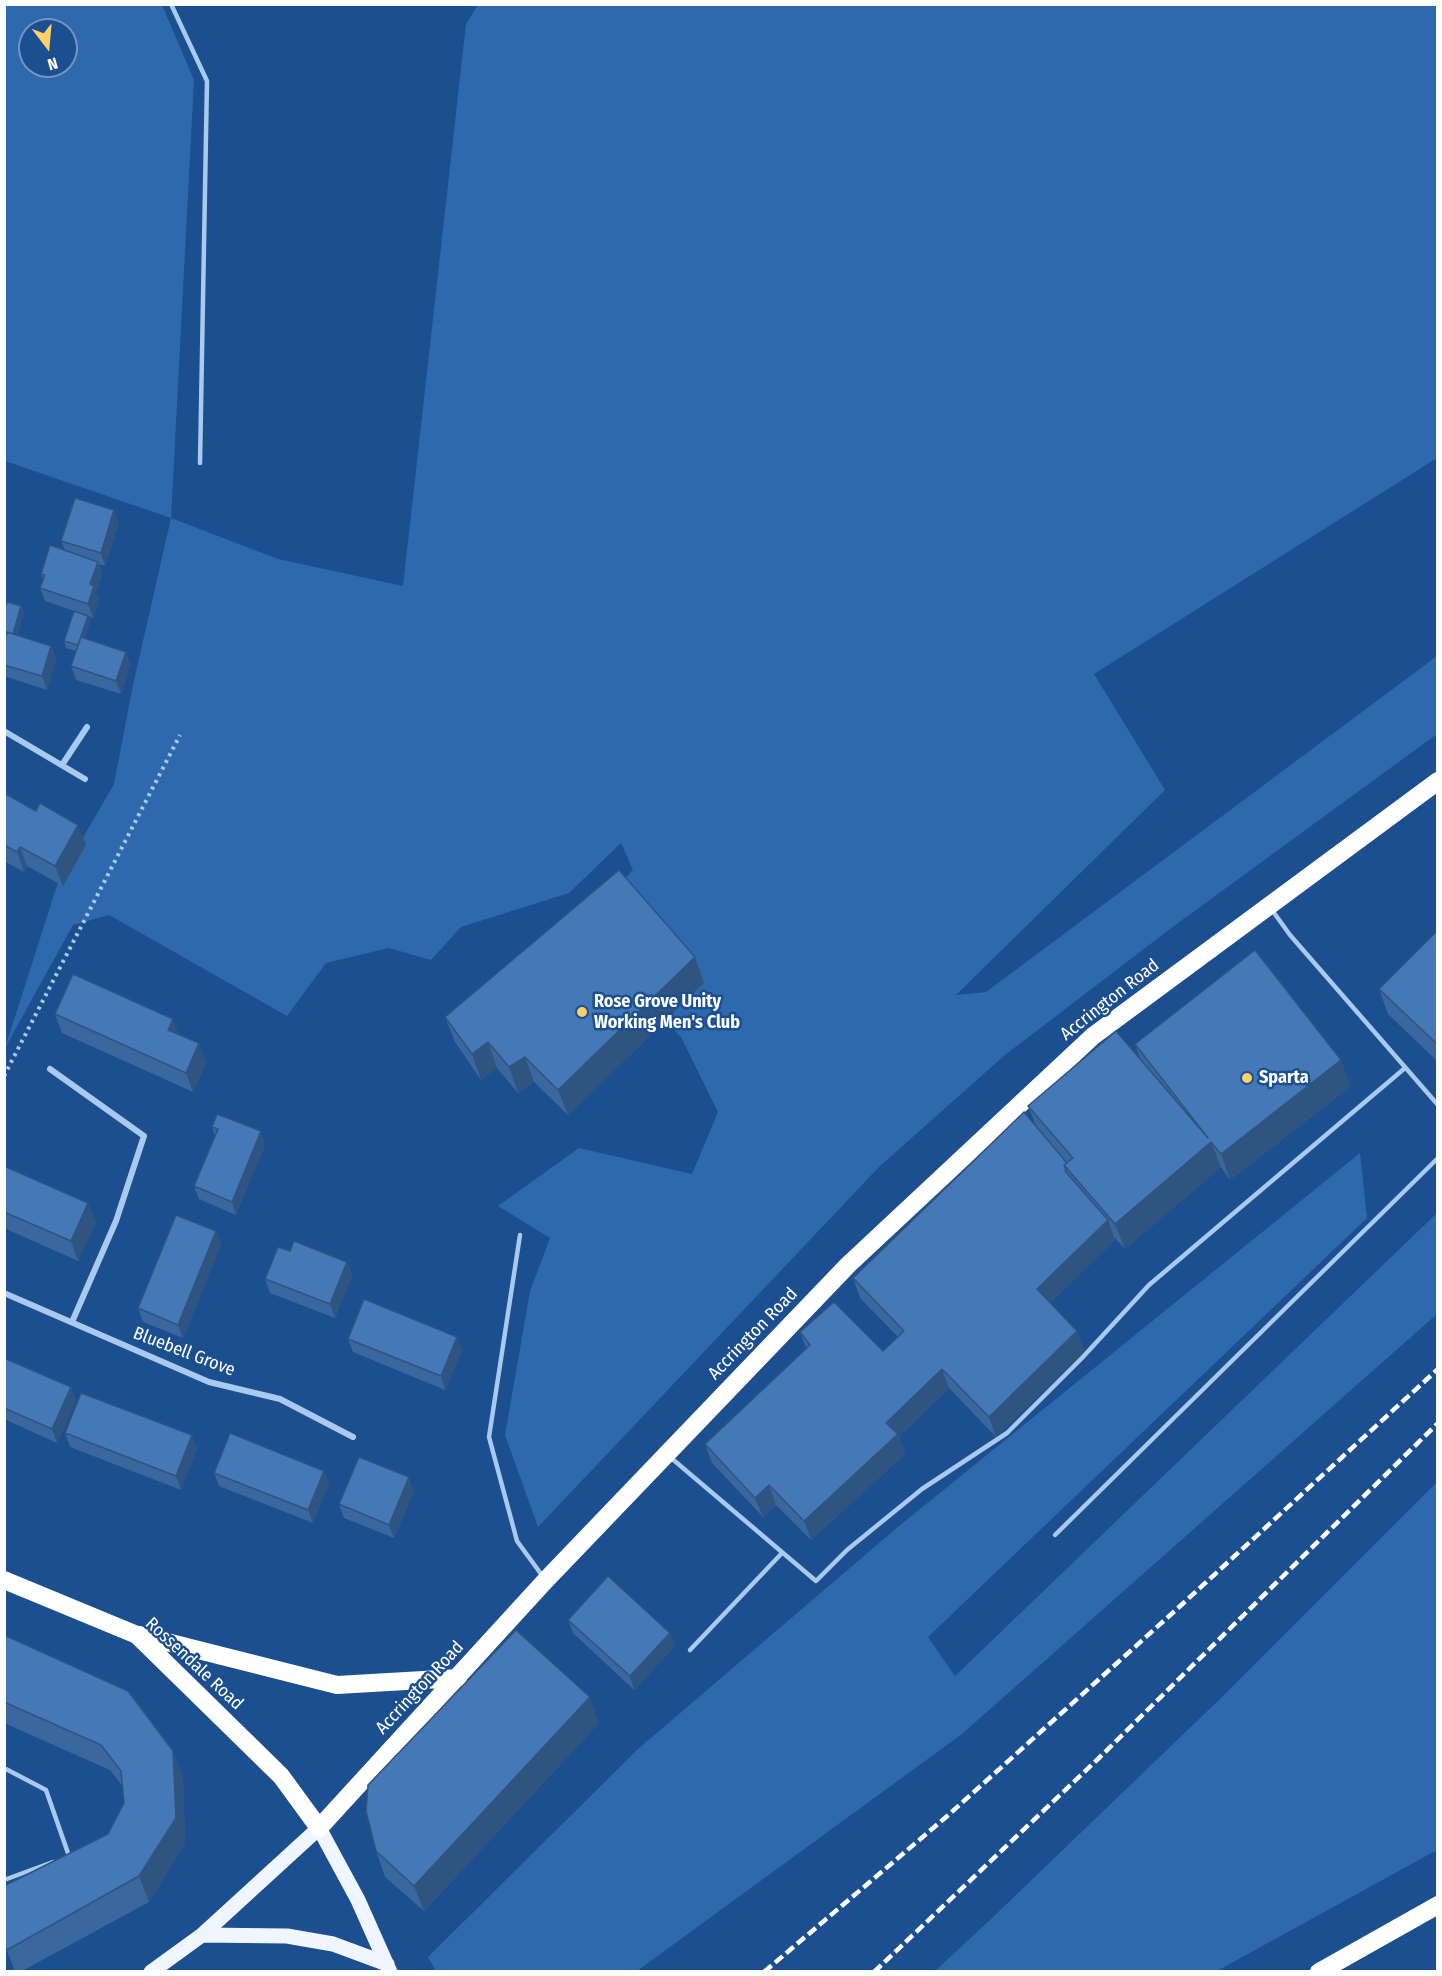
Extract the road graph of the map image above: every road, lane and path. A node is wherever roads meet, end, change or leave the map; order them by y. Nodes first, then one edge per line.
1 (171, 4) edge
2 (200, 463) dead end
3 (87, 727) dead end
4 (4, 730) edge
5 (180, 735) dead end
6 (62, 765) junction
7 (85, 779) dead end
8 (1437, 781) edge
9 (1269, 906) junction
10 (1405, 1068) junction
11 (50, 1069) dead end
12 (4, 1076) edge
13 (1437, 1105) edge
14 (1437, 1158) edge
15 (520, 1235) dead end
16 (4, 1293) edge
17 (72, 1322) junction
18 (353, 1437) dead end
19 (667, 1454) junction
20 (1055, 1535) dead end
21 (782, 1553) junction
22 (4, 1580) edge
23 (545, 1581) junction
24 (137, 1635) junction
25 (690, 1650) dead end
26 (458, 1678) junction
27 (4, 1768) edge
28 (319, 1828) junction
29 (4, 1880) edge
30 (1437, 1905) edge
31 (202, 1935) junction
32 (388, 1968) edge
33 (151, 1971) edge
34 (1319, 1971) edge

1 - 2 lane
3 - 6 street
4 - 6 street
5 - 12 path
6 - 7 street
8 - 9 highway, Accrington Road
9 - 10 lane
9 - 19 highway, Accrington Road
10 - 13 lane
10 - 21 lane
11 - 17 street
14 - 20 lane
15 - 23 lane
16 - 17 street, Bluebell Grove
17 - 18 street, Bluebell Grove
19 - 21 lane
19 - 23 highway, Accrington Road
21 - 25 lane
22 - 24 highway, Rossendale Road
23 - 26 highway, Accrington Road
24 - 26 highway
24 - 28 highway, Rossendale Road
26 - 28 highway, Accrington Road
27 - 29 lane
28 - 31 main road, Accrington Road
28 - 32 main road
30 - 34 highway
31 - 32 main road
31 - 33 main road, Accrington Road

